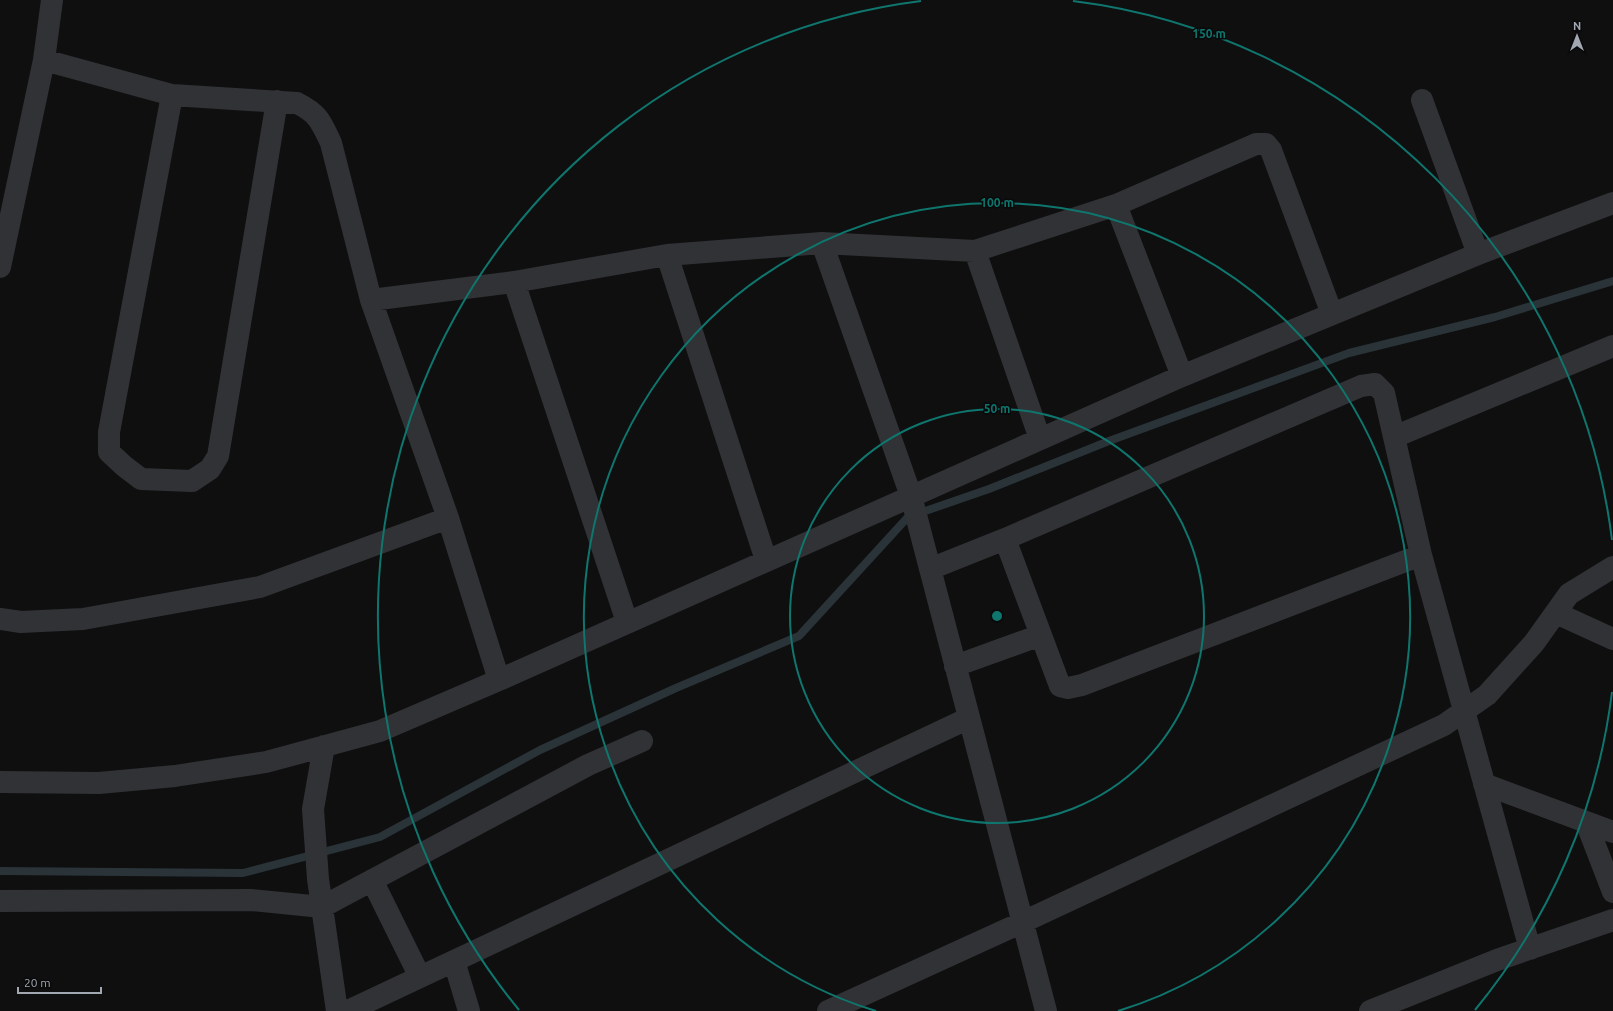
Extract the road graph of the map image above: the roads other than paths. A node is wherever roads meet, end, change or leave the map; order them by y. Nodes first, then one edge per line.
1 (52, 0) edge
2 (44, 60) junction
3 (172, 95) junction
4 (1422, 100) dead end
5 (277, 101) junction
6 (1613, 203) edge
7 (1116, 205) junction
8 (822, 243) junction
9 (975, 251) junction
10 (1478, 254) junction
11 (667, 255) junction
12 (0, 267) edge
13 (514, 282) junction
14 (371, 300) junction
15 (1332, 314) junction
16 (1613, 346) edge
17 (1182, 376) junction
18 (1394, 437) junction
19 (1040, 438) junction
20 (912, 499) junction
21 (448, 518) junction
22 (1005, 539) junction
23 (1421, 555) junction
24 (766, 560) junction
25 (1613, 567) edge
26 (930, 569) junction
27 (1556, 613) junction
28 (0, 619) edge
29 (627, 622) junction
30 (1041, 634) junction
31 (1613, 639) edge
32 (955, 666) junction
33 (499, 680) junction
34 (1465, 711) junction
35 (969, 718) junction
36 (642, 741) dead end
37 (324, 746) junction
38 (0, 782) edge
39 (1484, 784) junction
40 (1586, 822) junction
41 (1613, 832) edge
42 (372, 880) junction
43 (1613, 892) edge
44 (0, 901) edge
45 (322, 907) junction
46 (1613, 920) edge
47 (1022, 922) junction
48 (1530, 949) junction
49 (454, 961) junction
50 (420, 977) junction
51 (337, 1011) edge
52 (348, 1011) edge
53 (469, 1011) edge
54 (828, 1011) edge
55 (1046, 1011) edge
56 (1370, 1011) edge

1 - 2 street
2 - 3 street
2 - 12 street
3 - 5 street
3 - 5 street
4 - 10 street
5 - 14 street
6 - 10 street
7 - 9 street
7 - 15 street
7 - 17 street
8 - 9 street
8 - 11 street
8 - 20 street
9 - 19 street
10 - 15 street
11 - 13 street
11 - 24 street
13 - 14 street
13 - 29 street
14 - 21 street
15 - 17 street
16 - 18 street
17 - 19 street
18 - 22 street
18 - 23 street
19 - 20 street
20 - 24 street
20 - 26 street
21 - 28 street
21 - 33 street
22 - 26 street
22 - 30 street
23 - 30 street
23 - 34 street
24 - 29 street
25 - 27 street
26 - 32 street
27 - 31 street
27 - 34 street
29 - 33 street
30 - 32 street
32 - 35 street
33 - 37 street
34 - 39 street
34 - 47 street
35 - 47 street
35 - 49 street
36 - 42 street
37 - 38 street
37 - 45 street
39 - 40 street
39 - 48 street
40 - 41 street
40 - 43 street
42 - 45 street
42 - 50 street
44 - 45 street
45 - 51 street
46 - 48 street
47 - 54 street
47 - 55 street
48 - 56 street
49 - 50 street
49 - 53 street
50 - 52 street

